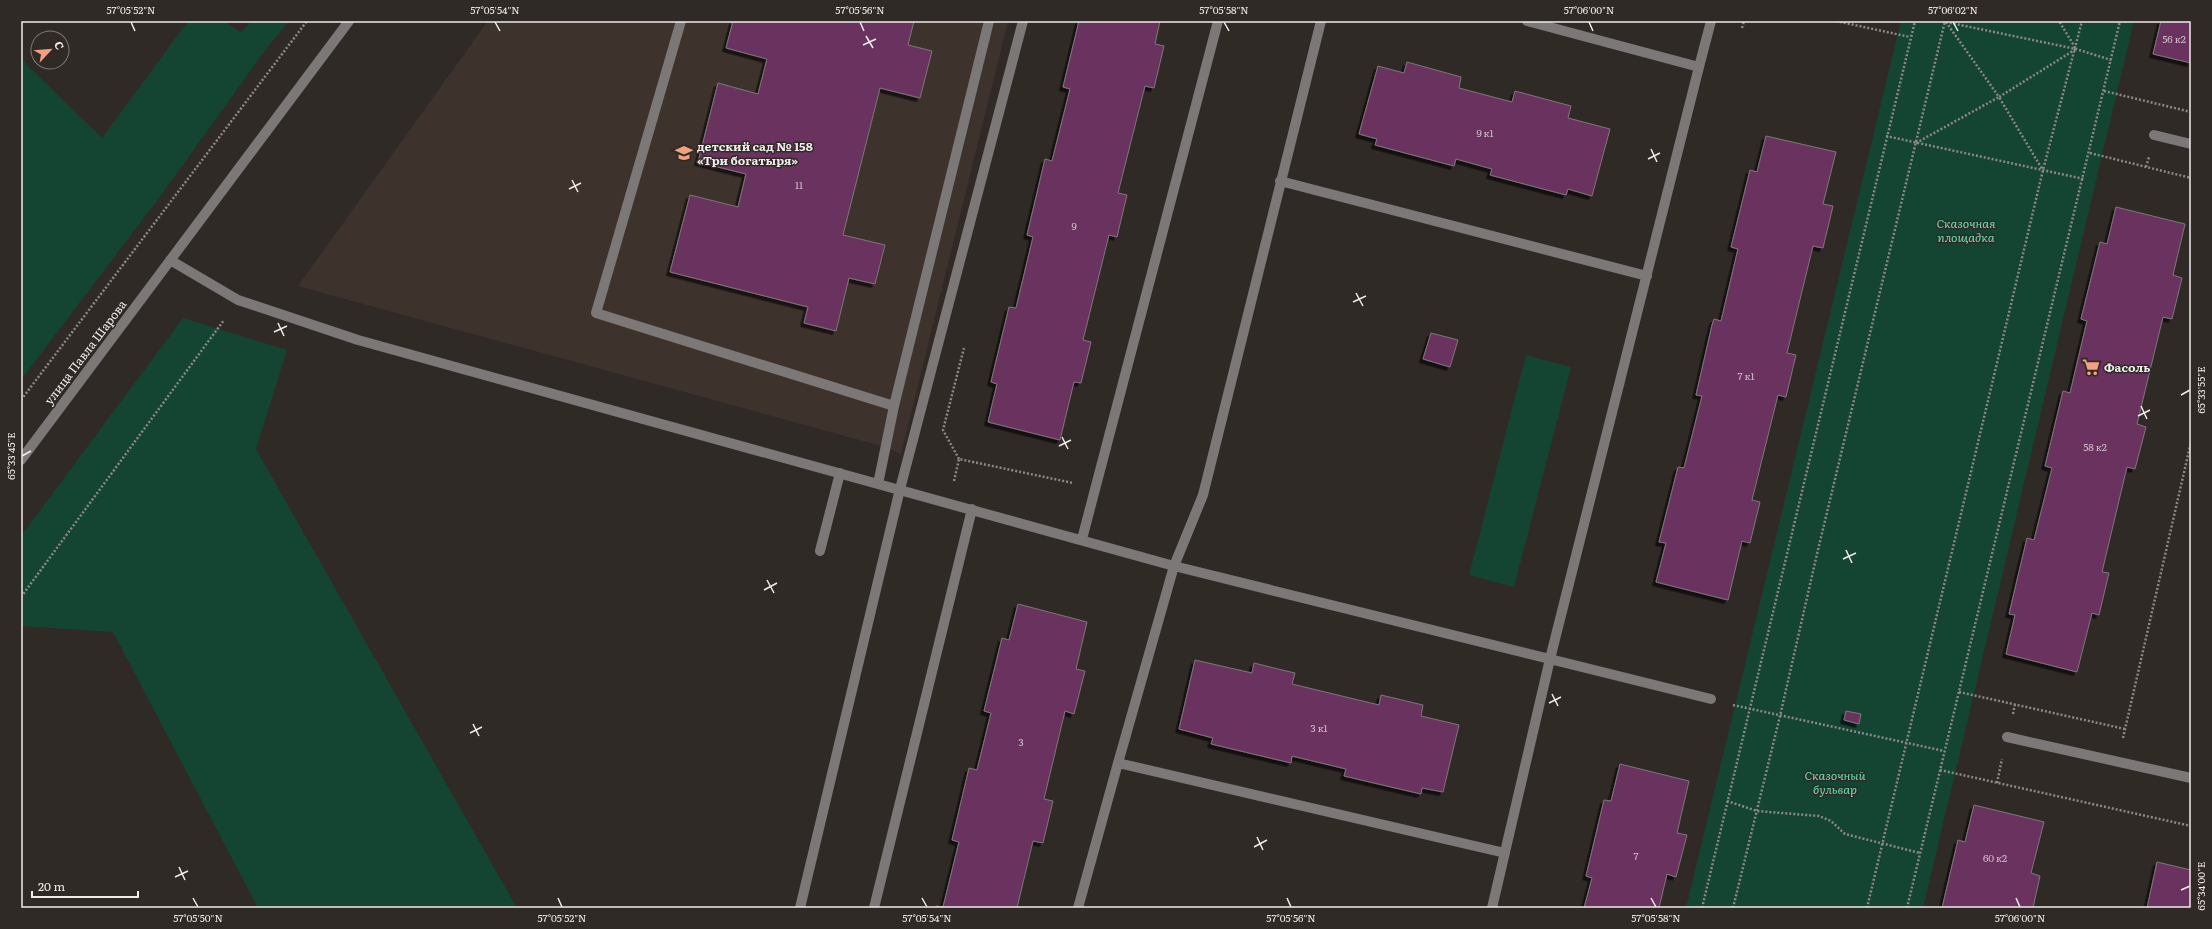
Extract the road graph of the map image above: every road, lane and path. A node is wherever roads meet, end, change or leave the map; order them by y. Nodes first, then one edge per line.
1 (307, 21) edge
2 (349, 21) edge
3 (681, 21) edge
4 (989, 21) edge
5 (1023, 21) edge
6 (1218, 21) edge
7 (1321, 21) edge
8 (1526, 21) edge
9 (1711, 21) edge
10 (1744, 21) edge
11 (1836, 21) edge
12 (1914, 21) edge
13 (1945, 21) edge
14 (2059, 21) edge
15 (2082, 21) edge
16 (2120, 21) edge
17 (1742, 28) dead end
18 (1910, 37) junction
19 (2076, 49) junction
20 (2111, 60) junction
21 (1699, 67) junction
22 (2104, 90) junction
23 (1999, 97) junction
24 (2191, 112) edge
25 (2154, 135) dead end
26 (1886, 136) junction
27 (1916, 143) junction
28 (2191, 144) edge
29 (2090, 153) junction
30 (2043, 170) junction
31 (2084, 178) junction
32 (2191, 178) edge
33 (1280, 181) junction
34 (170, 260) junction
35 (1646, 276) junction
36 (238, 300) junction
37 (21, 400) edge
38 (894, 406) junction
39 (2191, 442) edge
40 (21, 460) edge
41 (840, 474) junction
42 (878, 484) junction
43 (1095, 488) junction
44 (900, 489) junction
45 (950, 503) junction
46 (972, 509) junction
47 (1082, 539) junction
48 (820, 551) dead end
49 (1174, 566) junction
50 (21, 596) edge
51 (1550, 659) junction
52 (1959, 692) junction
53 (1711, 699) joint
54 (1750, 710) junction
55 (1780, 716) junction
56 (2125, 729) junction
57 (2007, 737) dead end
58 (1906, 743) junction
59 (1944, 751) junction
60 (2117, 761) junction
61 (1118, 763) junction
62 (1940, 770) junction
63 (2191, 778) edge
64 (1728, 802) junction
65 (1757, 811) junction
66 (2191, 826) edge
67 (1882, 844) junction
68 (1505, 853) junction
69 (1920, 853) junction
70 (800, 908) edge
71 (874, 908) edge
72 (1078, 908) edge
73 (1492, 908) edge
74 (1702, 908) edge
75 (1733, 908) edge
76 (1867, 908) edge
77 (1907, 908) edge

1 - 37 path
2 - 34 street, улица Павла Шарова
3 - 38 street
4 - 38 street
5 - 44 street
6 - 43 street
7 - 33 street
8 - 21 street
9 - 21 street
10 - 17 path
11 - 18 path
12 - 18 path
13 - 19 path
13 - 23 path
13 - 27 path
14 - 19 path
15 - 19 path
16 - 20 path
18 - 26 path
19 - 20 path
19 - 23 path
19 - 30 path
20 - 22 path
21 - 35 street
22 - 24 path
22 - 29 path
23 - 27 path
23 - 30 path
25 - 28 street
26 - 27 path
26 - 54 path
27 - 30 path
27 - 55 path
29 - 31 path
29 - 32 path
30 - 31 path
30 - 58 path
31 - 52 path
33 - 35 street
33 - 49 street
34 - 36 street
34 - 40 street, улица Павла Шарова
35 - 51 street
36 - 41 street
36 - 50 path
38 - 42 street
39 - 56 path
41 - 42 street
41 - 48 street
42 - 44 street
43 - 45 path
43 - 47 street
44 - 45 street
44 - 70 street
45 - 46 street
46 - 47 street
46 - 71 street
47 - 49 street
49 - 51 street
49 - 61 street
51 - 53 street
51 - 68 street
52 - 56 path
52 - 59 path
53 - 54 path
54 - 55 path
54 - 64 path
55 - 58 path
55 - 65 path
56 - 60 path
57 - 60 street
58 - 59 path
58 - 67 path
59 - 62 path
60 - 63 street
61 - 68 street
61 - 72 street
62 - 66 path
62 - 69 path
64 - 65 path
64 - 74 path
65 - 67 path
65 - 75 path
67 - 69 path
67 - 76 path
68 - 73 street
69 - 77 path

